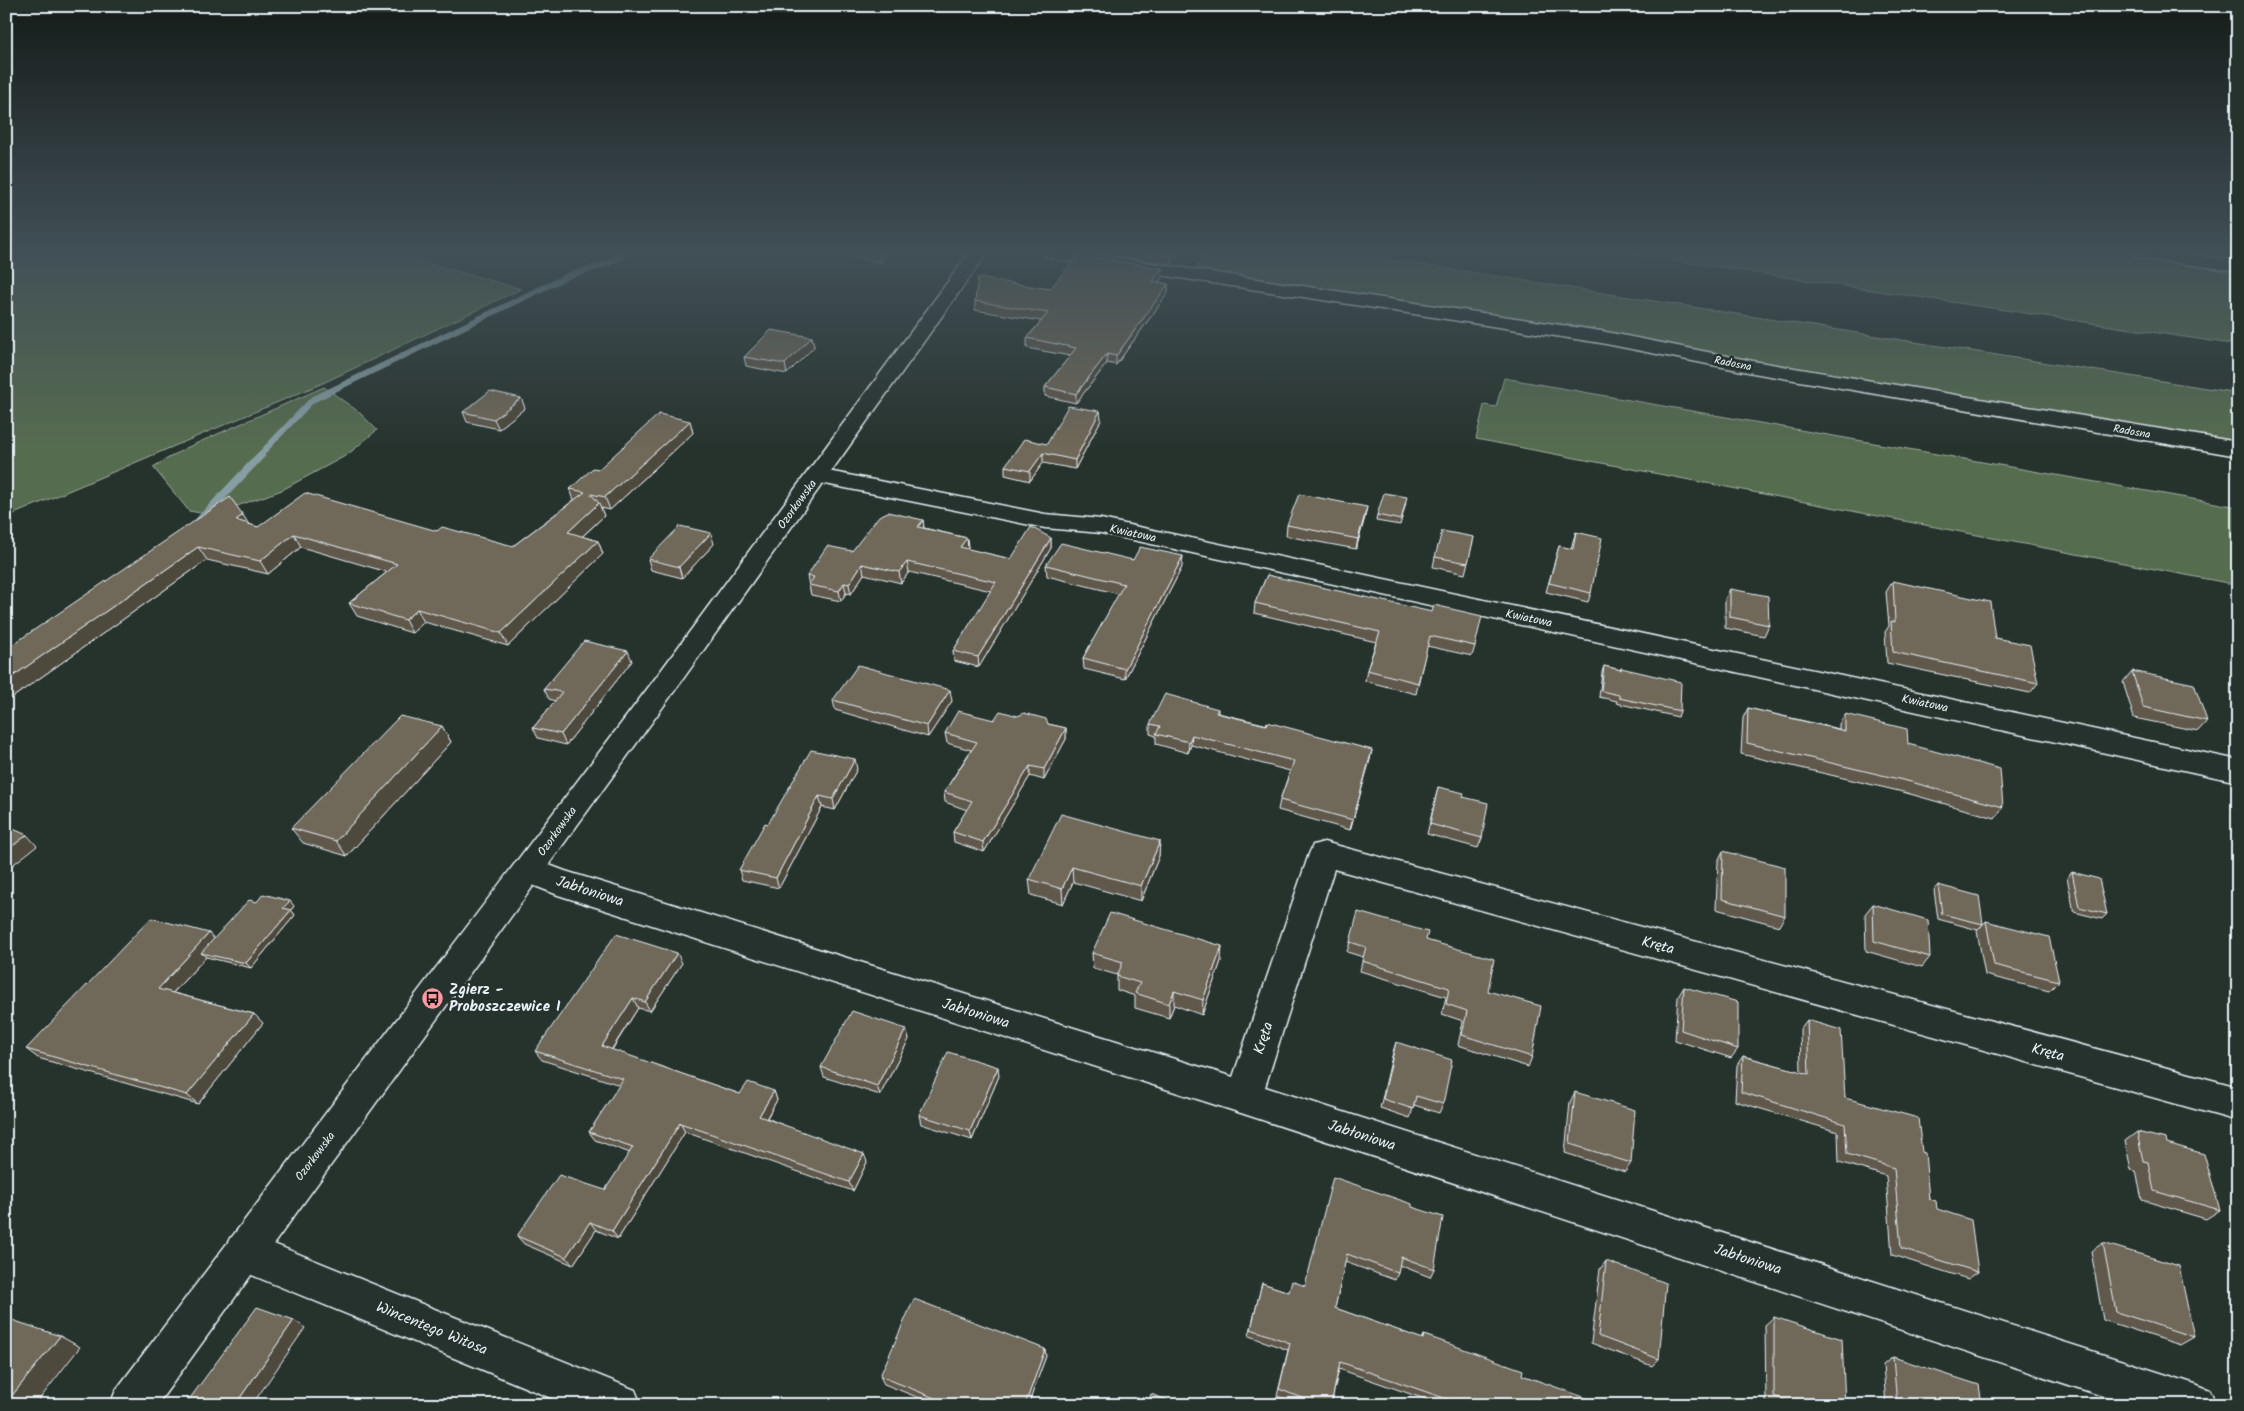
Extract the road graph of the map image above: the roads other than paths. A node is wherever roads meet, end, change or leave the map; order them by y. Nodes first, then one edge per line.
1 (931, 319) edge
2 (1487, 319) edge
3 (2238, 449) edge
4 (818, 476) junction
5 (2238, 771) edge
6 (528, 870) junction
7 (1244, 1096) junction
8 (2238, 1104) edge
9 (244, 1252) junction
10 (131, 1405) edge
11 (620, 1405) edge
12 (2195, 1405) edge

1 - 4 street, Ozorkowska
2 - 3 street, Radosna
4 - 5 street, Kwiatowa
4 - 6 street, Ozorkowska
6 - 7 street, Jabłoniowa
6 - 9 street, Ozorkowska
7 - 8 street, Kręta
7 - 12 street, Jabłoniowa
9 - 10 street, Ozorkowska
9 - 11 street, Wincentego Witosa

